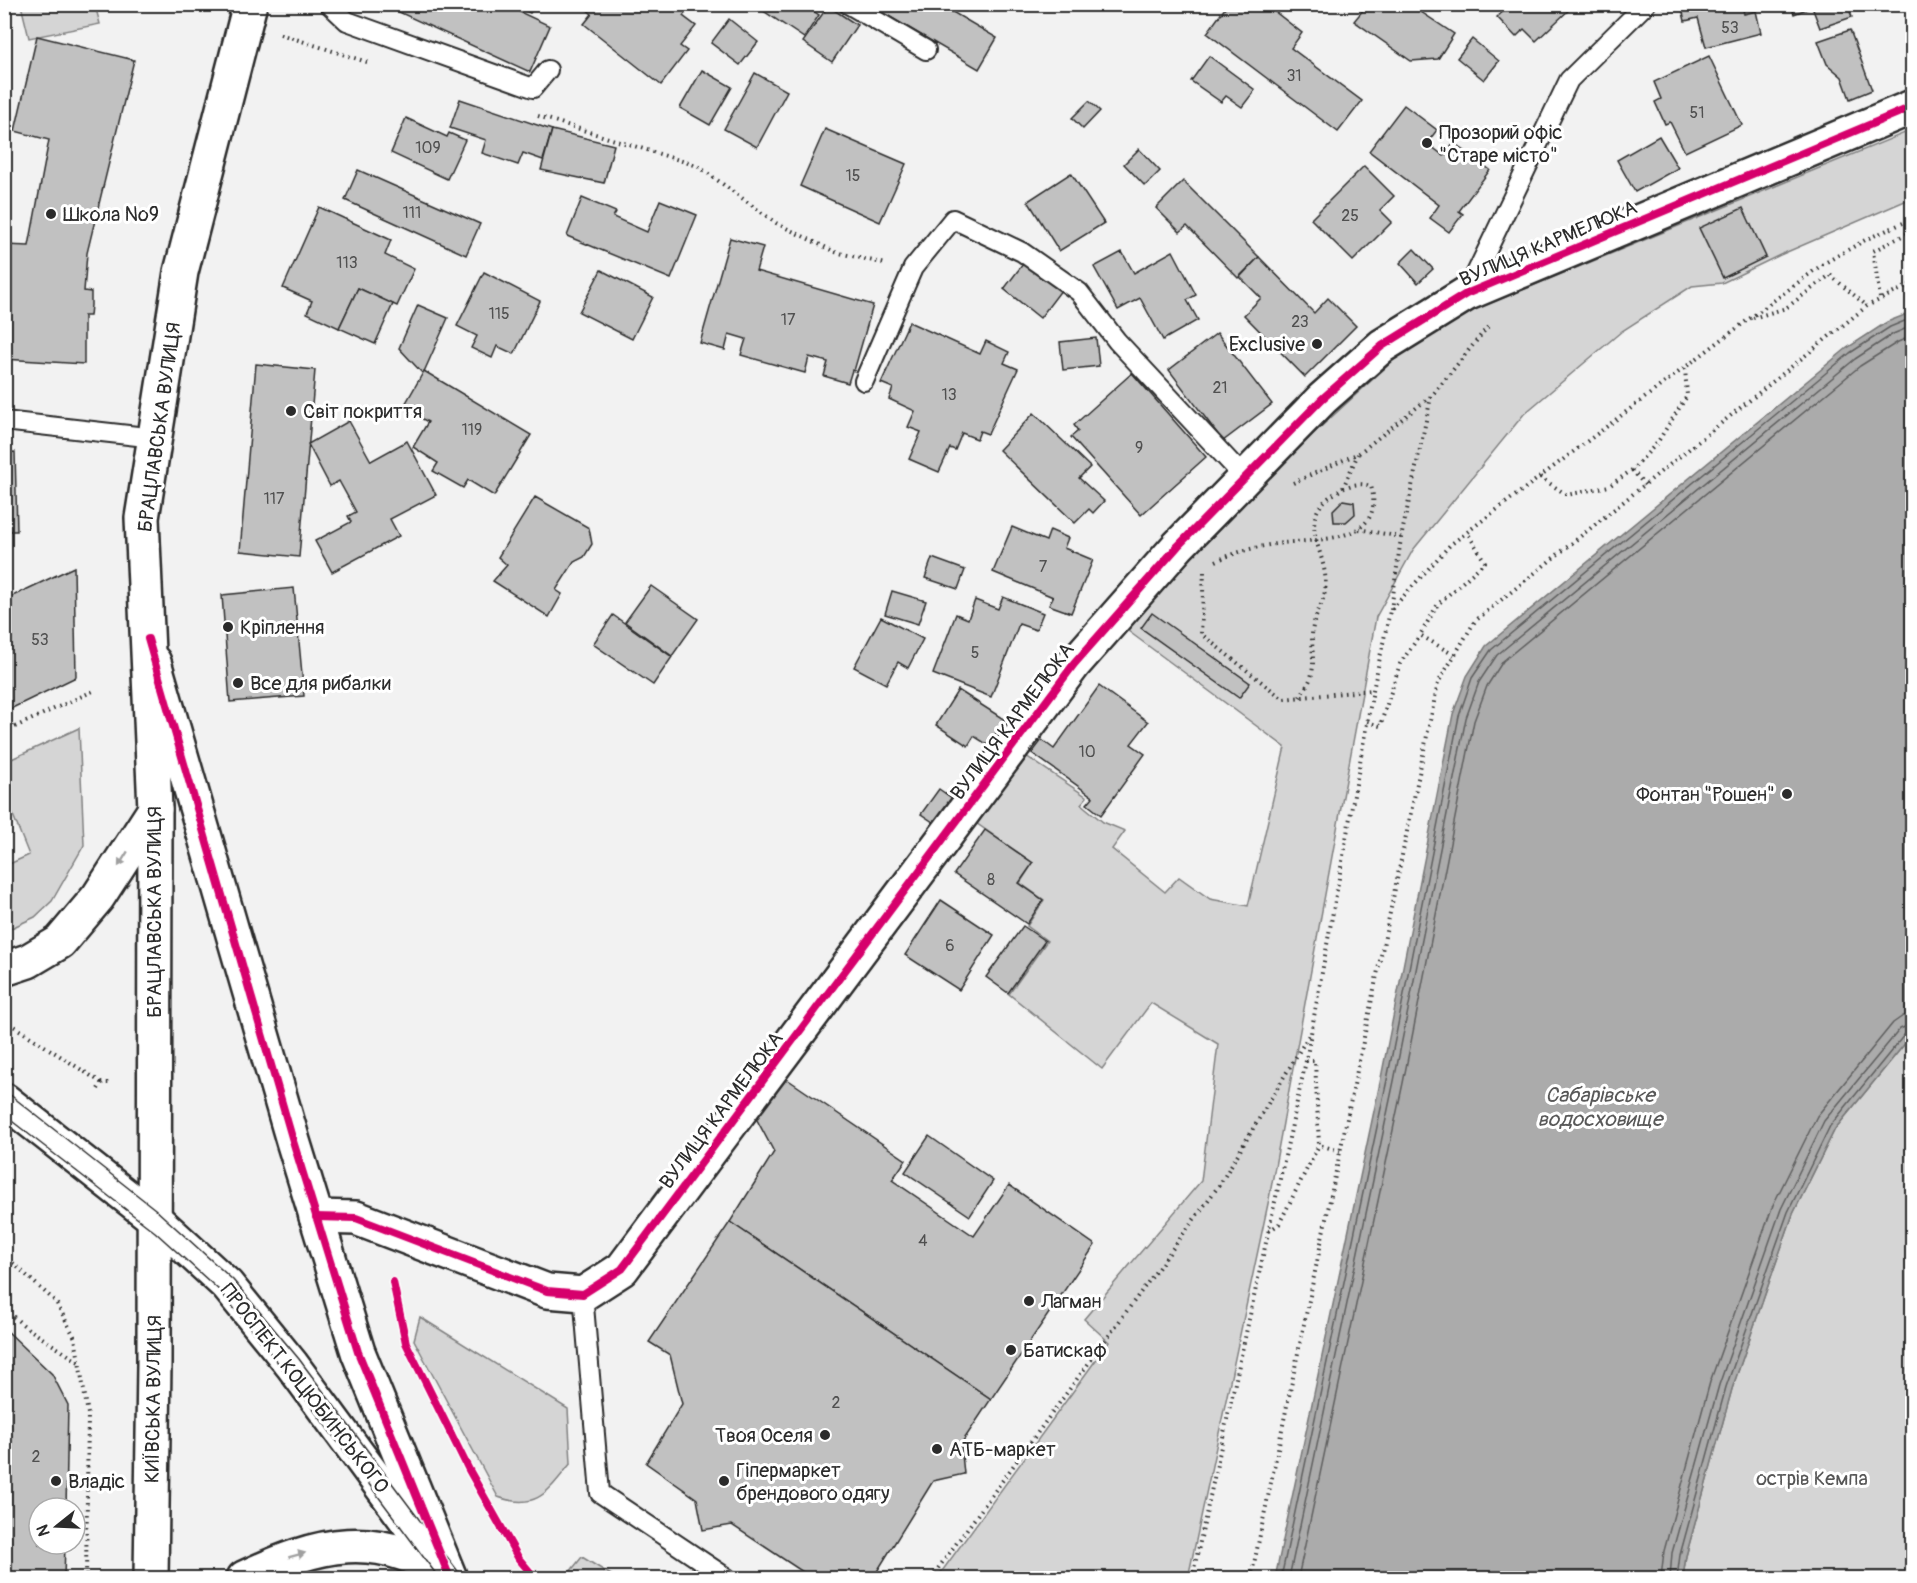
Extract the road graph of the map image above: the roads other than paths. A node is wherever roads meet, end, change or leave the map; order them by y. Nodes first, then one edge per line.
1 (250, 4) edge
2 (328, 4) edge
3 (848, 4) edge
4 (1646, 4) edge
5 (926, 50) dead end
6 (548, 70) dead end
7 (1912, 107) edge
8 (1466, 294) junction
9 (864, 381) dead end
10 (4, 421) edge
11 (155, 438) junction
12 (1245, 478) junction
13 (148, 639) junction
14 (154, 809) junction
15 (4, 969) edge
16 (4, 1100) edge
17 (316, 1217) junction
18 (155, 1219) junction
19 (583, 1294) junction
20 (151, 1578) edge
21 (244, 1578) edge
22 (450, 1578) edge
23 (727, 1578) edge

1 - 11 street, БРАЦЛАВСЬКА ВУЛИЦЯ
2 - 6 lane
3 - 5 lane
4 - 8 lane
7 - 8 street, ВУЛИЦЯ КАРМЕЛЮКА
8 - 12 street, ВУЛИЦЯ КАРМЕЛЮКА
9 - 12 lane
10 - 11 lane
11 - 13 street, БРАЦЛАВСЬКА ВУЛИЦЯ
12 - 19 street, ВУЛИЦЯ КАРМЕЛЮКА
13 - 14 street, БРАЦЛАВСЬКА ВУЛИЦЯ
13 - 17 street
14 -> 15 street
14 - 18 street, БРАЦЛАВСЬКА ВУЛИЦЯ
16 - 18 street, ПРОСПЕКТ КОЦЮБИНСЬКОГО
17 - 19 street
17 - 22 street
18 - 20 street, КИЇВСЬКА ВУЛИЦЯ
18 - 22 street, ПРОСПЕКТ КОЦЮБИНСЬКОГО
19 - 23 lane
21 -> 22 street

